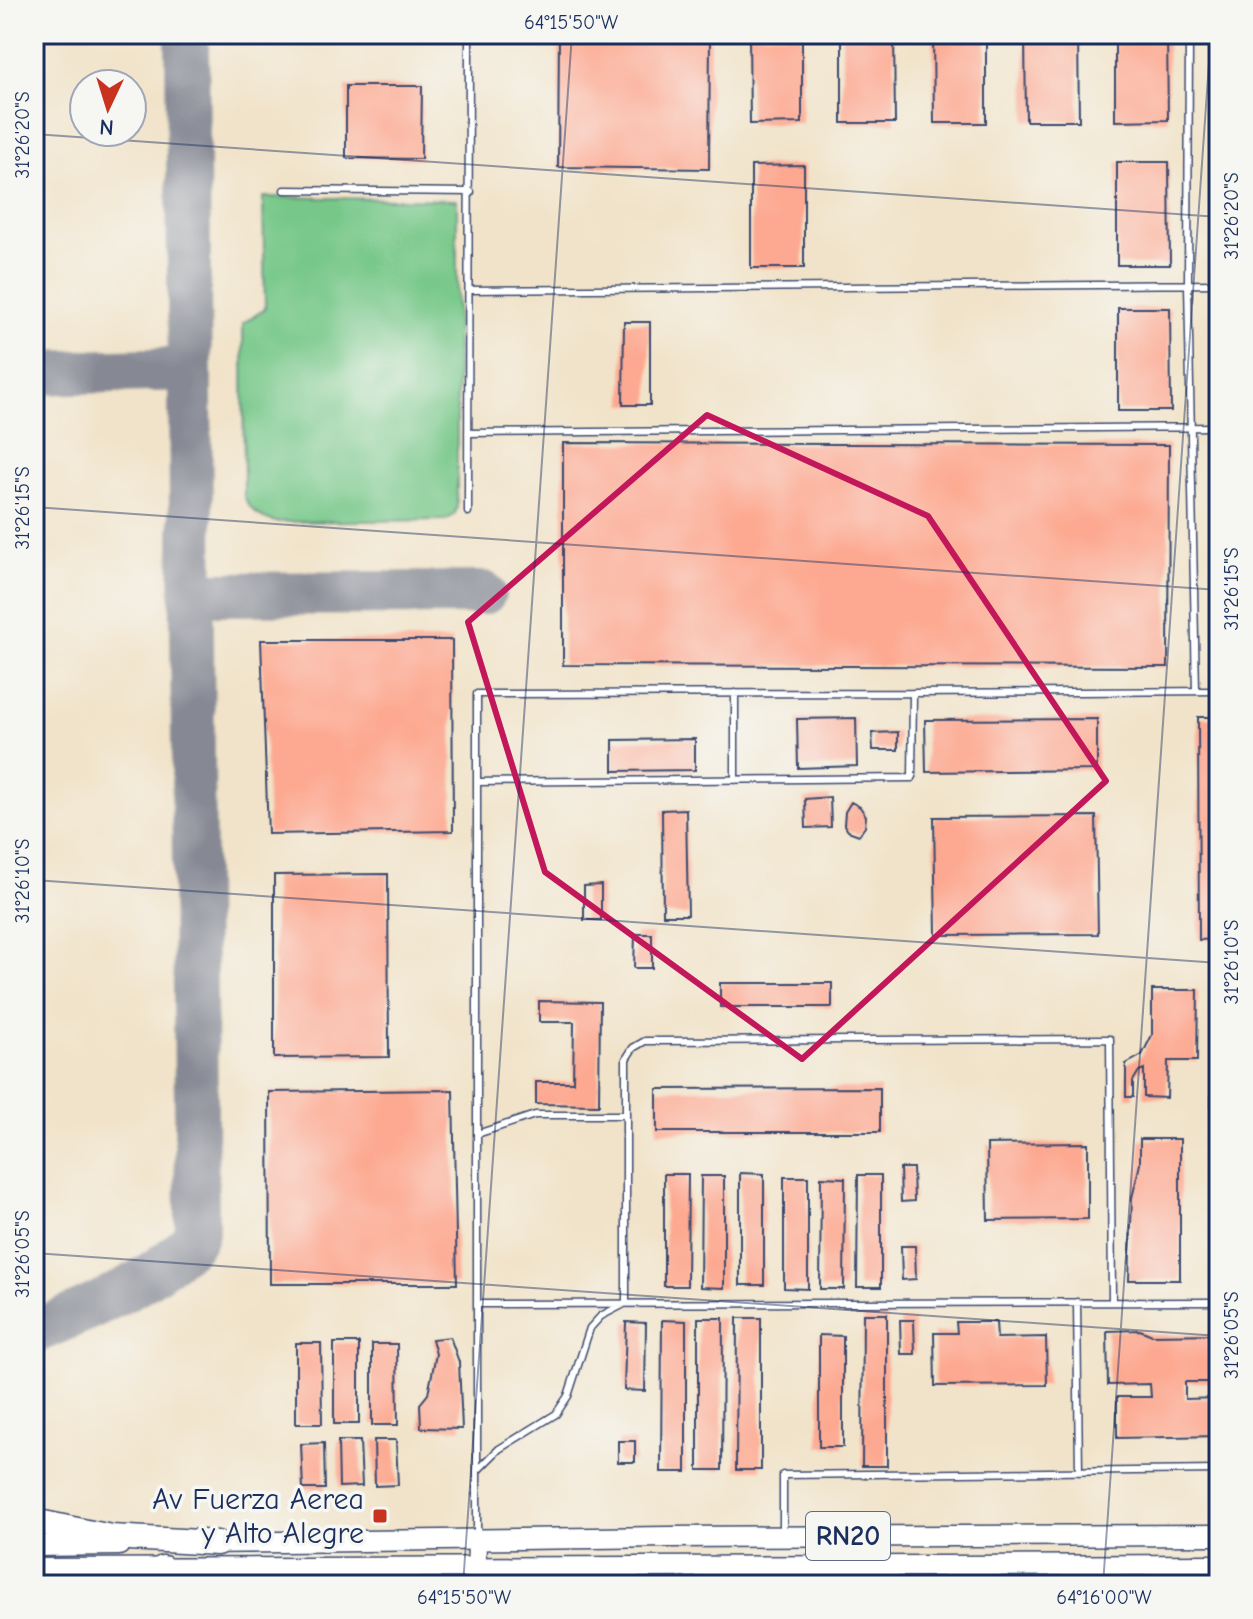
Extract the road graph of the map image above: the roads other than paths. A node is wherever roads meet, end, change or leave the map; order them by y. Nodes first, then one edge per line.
1 (469, 34) edge
2 (1189, 34) edge
3 (284, 190) dead end
4 (471, 192) junction
5 (1188, 284) junction
6 (1219, 284) edge
7 (470, 290) junction
8 (1190, 427) junction
9 (1219, 427) edge
10 (468, 433) junction
11 (468, 512) dead end
12 (1196, 691) junction
13 (1219, 691) edge
14 (735, 693) junction
15 (913, 693) junction
16 (735, 780) junction
17 (477, 782) junction
18 (626, 1115) junction
19 (477, 1134) junction
20 (1077, 1302) junction
21 (1112, 1302) junction
22 (1219, 1302) edge
23 (626, 1303) junction
24 (477, 1304) junction
25 (1219, 1470) edge
26 (477, 1471) junction
27 (1079, 1472) junction
28 (34, 1521) edge
29 (1219, 1535) edge
30 (783, 1537) junction
31 (477, 1539) junction
32 (217, 1543) junction
33 (34, 1546) edge
34 (1219, 1565) edge
35 (34, 1569) edge
36 (164, 1576) edge
37 (970, 1576) edge
38 (476, 1577) edge

1 - 4 lane
2 - 5 lane
3 - 4 lane
4 - 7 lane
5 - 6 lane
5 - 7 lane
5 - 8 lane
7 - 10 lane
8 - 9 lane
8 - 10 lane
8 - 12 lane
10 - 11 lane
12 - 13 lane
12 - 15 lane
14 - 15 lane
14 - 16 lane
14 - 17 lane
15 - 16 lane
16 - 17 lane
17 - 19 lane
18 - 19 lane
18 - 21 lane
18 - 23 lane
19 - 24 lane
20 - 21 lane
20 - 23 lane
20 - 27 lane
21 - 22 lane
23 - 24 lane
23 - 26 lane
24 - 26 lane
25 - 27 lane
26 - 31 lane
27 - 30 lane
28 - 32 highway
29 - 30 main road, RN20
30 - 31 main road, RN20
31 - 32 main road, RN20
31 - 38 main road
32 - 33 main road, RN20
34 - 37 main road, RN20
35 - 36 main road, RN20
36 - 38 main road, RN20
37 - 38 main road, RN20

